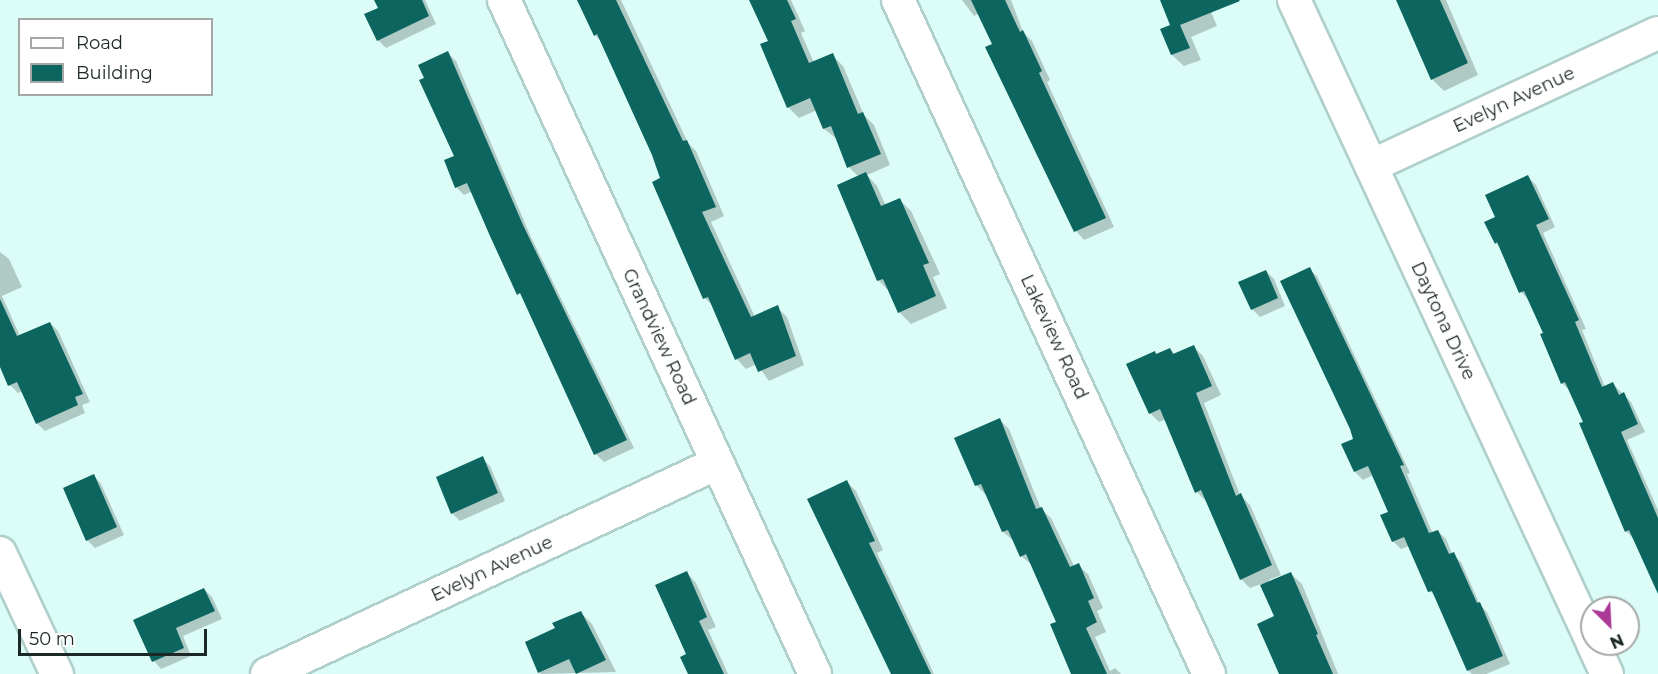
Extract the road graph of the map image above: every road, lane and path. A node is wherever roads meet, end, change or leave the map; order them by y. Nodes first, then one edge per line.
1 (504, 0) edge
2 (898, 0) edge
3 (1294, 0) edge
4 (1658, 33) edge
5 (1371, 166) junction
6 (717, 463) junction
7 (0, 553) edge
8 (1580, 614) edge
9 (1599, 656) edge
10 (57, 674) edge
11 (267, 674) edge
12 (815, 674) edge
13 (1209, 674) edge
14 (1607, 674) edge

1 - 6 street, Grandview Road
2 - 13 street, Lakeview Road
3 - 5 street, Daytona Drive
4 - 5 street, Evelyn Avenue
5 - 8 street, Daytona Drive
6 - 11 street, Evelyn Avenue
6 - 12 street, Grandview Road
7 - 10 street
9 - 14 street, Daytona Drive

